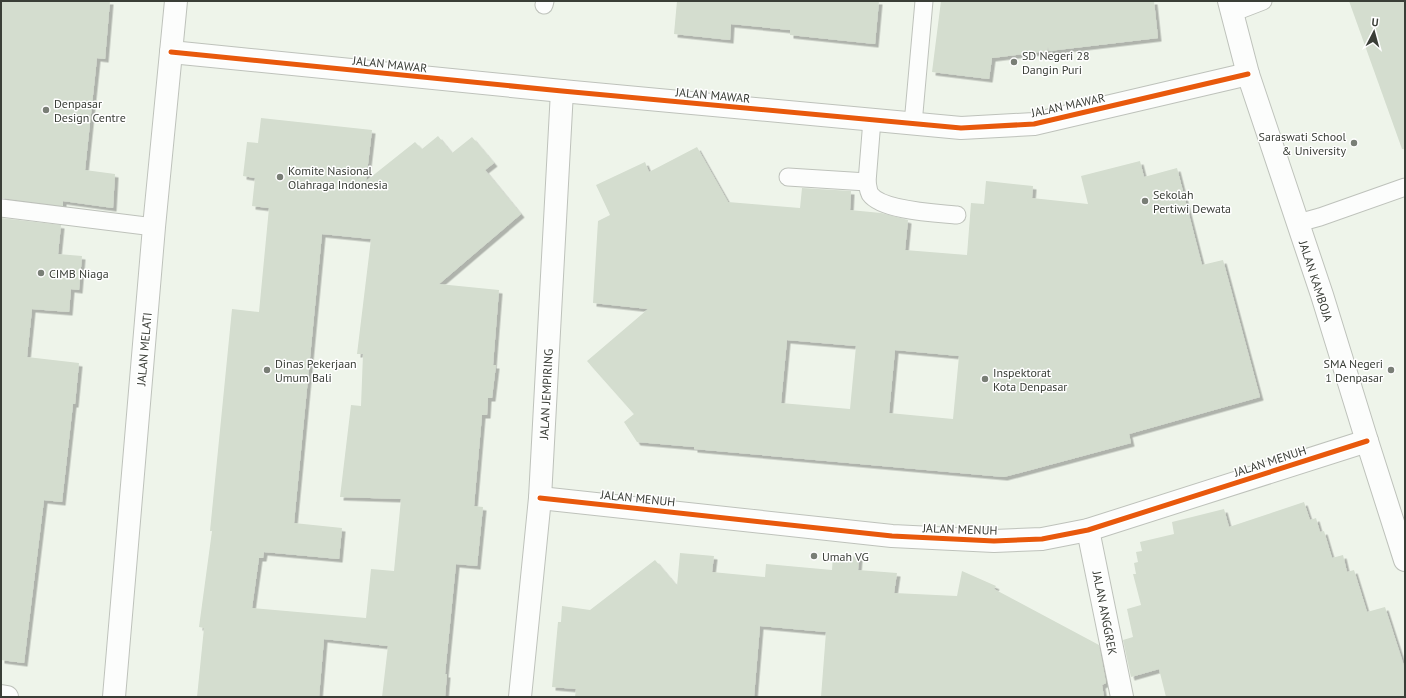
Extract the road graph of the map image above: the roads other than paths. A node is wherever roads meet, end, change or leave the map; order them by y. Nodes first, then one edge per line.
1 (176, 1) edge
2 (924, 1) edge
3 (1263, 1) edge
4 (1231, 7) edge
5 (171, 52) junction
6 (1248, 74) junction
7 (562, 91) junction
8 (872, 120) junction
9 (914, 124) junction
10 (788, 177) dead end
11 (867, 182) junction
12 (1405, 187) edge
13 (1, 208) edge
14 (957, 215) dead end
15 (1298, 224) junction
16 (154, 227) junction
17 (1367, 441) junction
18 (540, 498) junction
19 (1088, 530) junction
20 (1405, 560) edge
21 (1, 696) edge
22 (7, 697) edge
23 (114, 697) edge
24 (520, 697) edge
25 (1122, 697) edge

1 - 5 street, JALAN MELATI
2 - 9 lane
3 - 4 lane
4 - 6 street, JALAN KAMBOJA
5 - 7 street, JALAN MAWAR
5 - 16 street, JALAN MELATI
6 - 9 street, JALAN MAWAR
6 - 15 street, JALAN KAMBOJA
7 - 8 street, JALAN MAWAR
7 - 18 street, JALAN JEMPIRING
8 - 9 street, JALAN MAWAR
8 - 11 lane
10 - 11 lane
11 - 14 lane
12 - 15 lane
13 - 16 lane
15 - 17 street, JALAN KAMBOJA
16 - 23 street, JALAN MELATI
17 - 19 street, JALAN MENUH
17 - 20 street, JALAN KAMBOJA
18 - 19 street, JALAN MENUH
18 - 24 street, JALAN JEMPIRING
19 - 25 street, JALAN ANGGREK
21 - 22 street

